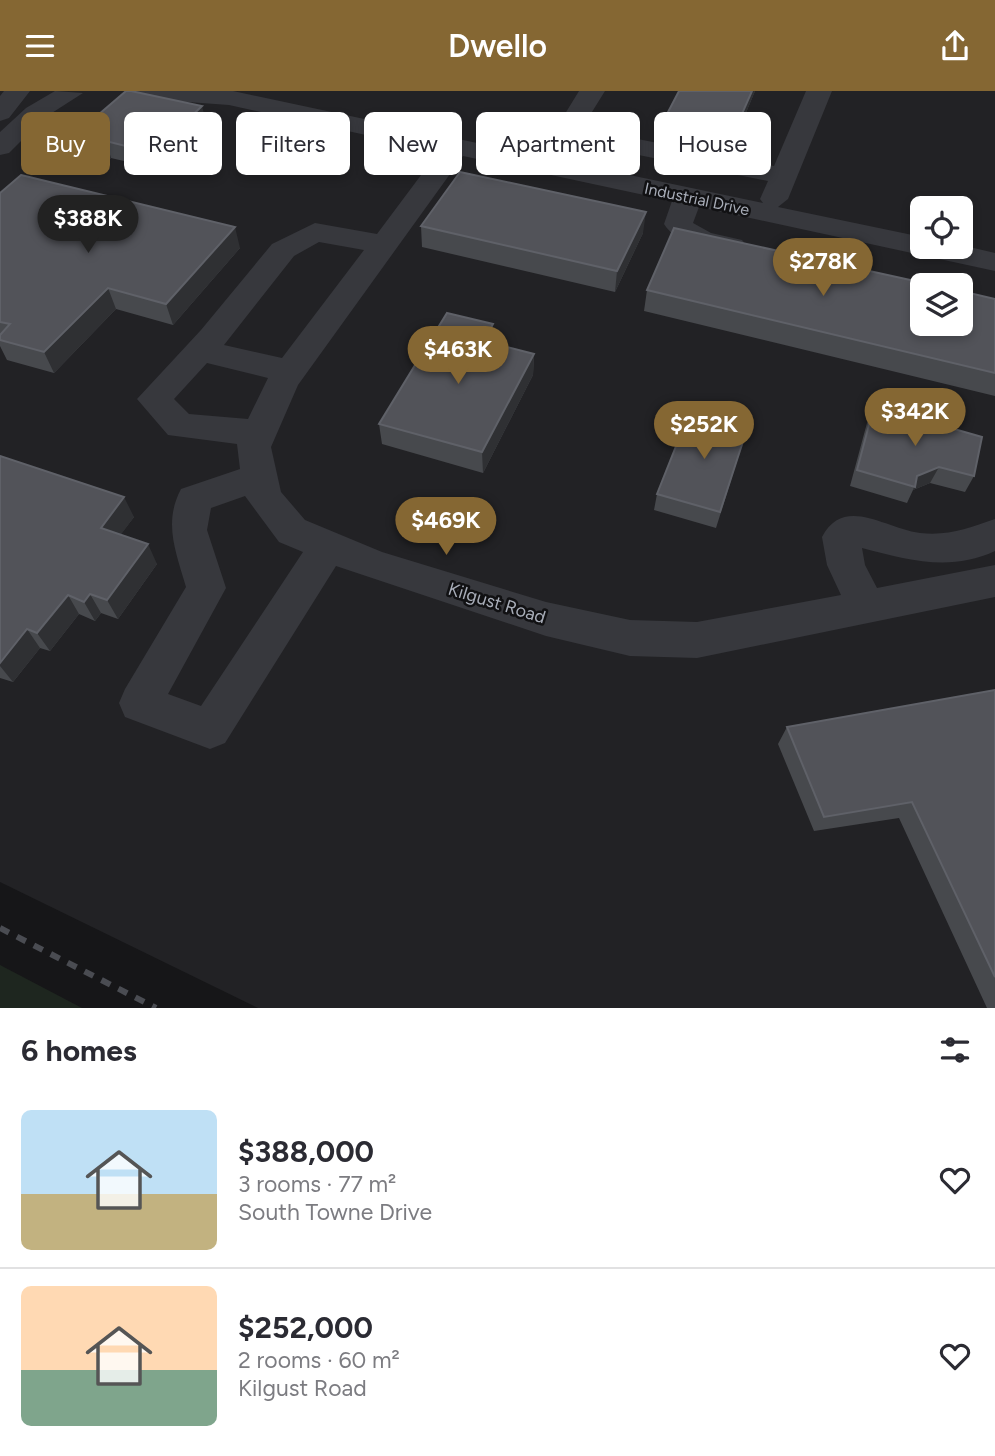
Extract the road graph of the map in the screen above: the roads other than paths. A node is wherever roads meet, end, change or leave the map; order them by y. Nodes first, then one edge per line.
1 (17, 91) edge
2 (146, 91) edge
3 (198, 91) edge
4 (320, 91) edge
5 (592, 91) edge
6 (819, 91) edge
7 (77, 92) edge
8 (224, 99) junction
9 (289, 112) joint
10 (579, 112) edge
11 (0, 113) edge
12 (0, 147) edge
13 (640, 148) edge
14 (462, 150) edge
15 (436, 175) edge
16 (541, 176) joint
17 (783, 176) junction
18 (688, 197) junction
19 (771, 215) junction
20 (384, 244) junction
21 (766, 253) edge
22 (995, 262) edge
23 (201, 351) junction
24 (290, 370) junction
25 (259, 433) junction
26 (260, 477) junction
27 (995, 534) edge
28 (328, 546) junction
29 (991, 589) edge
30 (866, 606) junction

1 - 11 street
2 - 8 street, Industrial Drive
3 - 8 street, Industrial Drive
4 - 9 street
5 - 10 street
6 - 17 street
7 - 12 street
8 - 9 street, Industrial Drive
13 - 17 street
14 - 16 street, Industrial Drive
15 - 20 street, Kilgust Road
16 - 18 street, Industrial Drive
17 - 19 street
18 - 19 street, Industrial Drive
18 - 21 street
19 - 22 street, Industrial Drive
20 - 23 street
20 - 24 street, Kilgust Road
23 - 24 street
23 - 25 street
24 - 25 street, Kilgust Road
25 - 26 street, Kilgust Road
26 - 28 street, Kilgust Road
26 - 28 street
27 - 30 street
28 - 30 street, Kilgust Road
29 - 30 street, Kilgust Road

